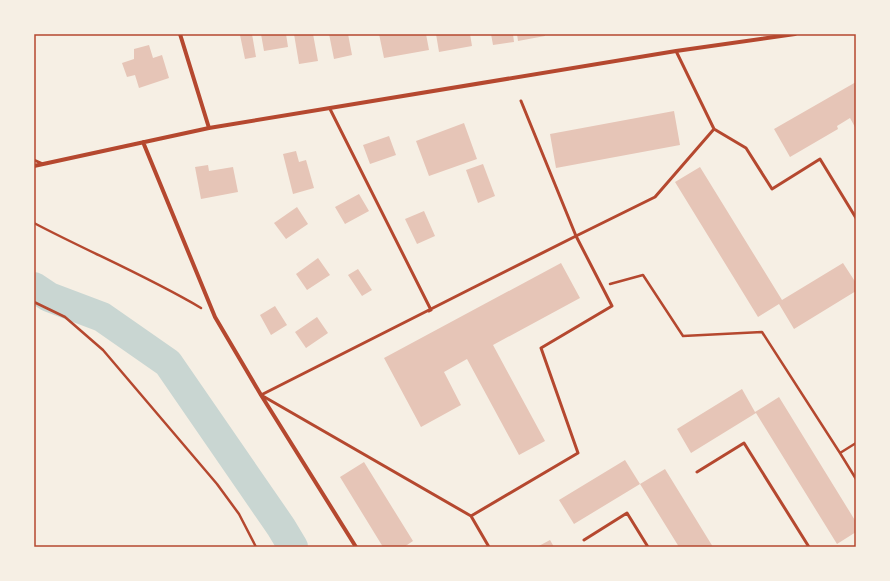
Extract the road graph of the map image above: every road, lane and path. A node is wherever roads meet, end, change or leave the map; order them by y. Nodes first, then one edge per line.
1 (180, 34) edge
2 (795, 34) edge
3 (676, 51) junction
4 (521, 101) dead end
5 (330, 108) junction
6 (209, 128) junction
7 (714, 129) junction
8 (144, 142) junction
9 (34, 160) edge
10 (43, 164) junction
11 (34, 166) edge
12 (856, 218) edge
13 (34, 223) edge
14 (576, 236) junction
15 (602, 286) junction
16 (34, 302) edge
17 (431, 310) junction
18 (215, 317) junction
19 (261, 395) junction
20 (856, 443) edge
21 (840, 453) junction
22 (698, 472) dead end
23 (856, 479) edge
24 (471, 516) junction
25 (584, 540) dead end
26 (256, 547) edge
27 (356, 547) edge
28 (489, 547) edge
29 (648, 547) edge
30 (809, 547) edge

1 - 6 street
2 - 3 street
3 - 5 street
3 - 7 lane
4 - 14 lane
5 - 6 street
5 - 17 lane
6 - 8 street
7 - 12 lane
7 - 14 lane
8 - 10 street
8 - 18 street
9 - 10 lane
10 - 11 street
13 - 18 path
14 - 15 lane
14 - 17 lane
15 - 21 path
15 - 24 lane
16 - 26 path
17 - 19 lane
18 - 19 street
19 - 24 lane
19 - 27 street
20 - 21 path
21 - 23 path
22 - 30 lane
24 - 28 lane
25 - 29 lane

